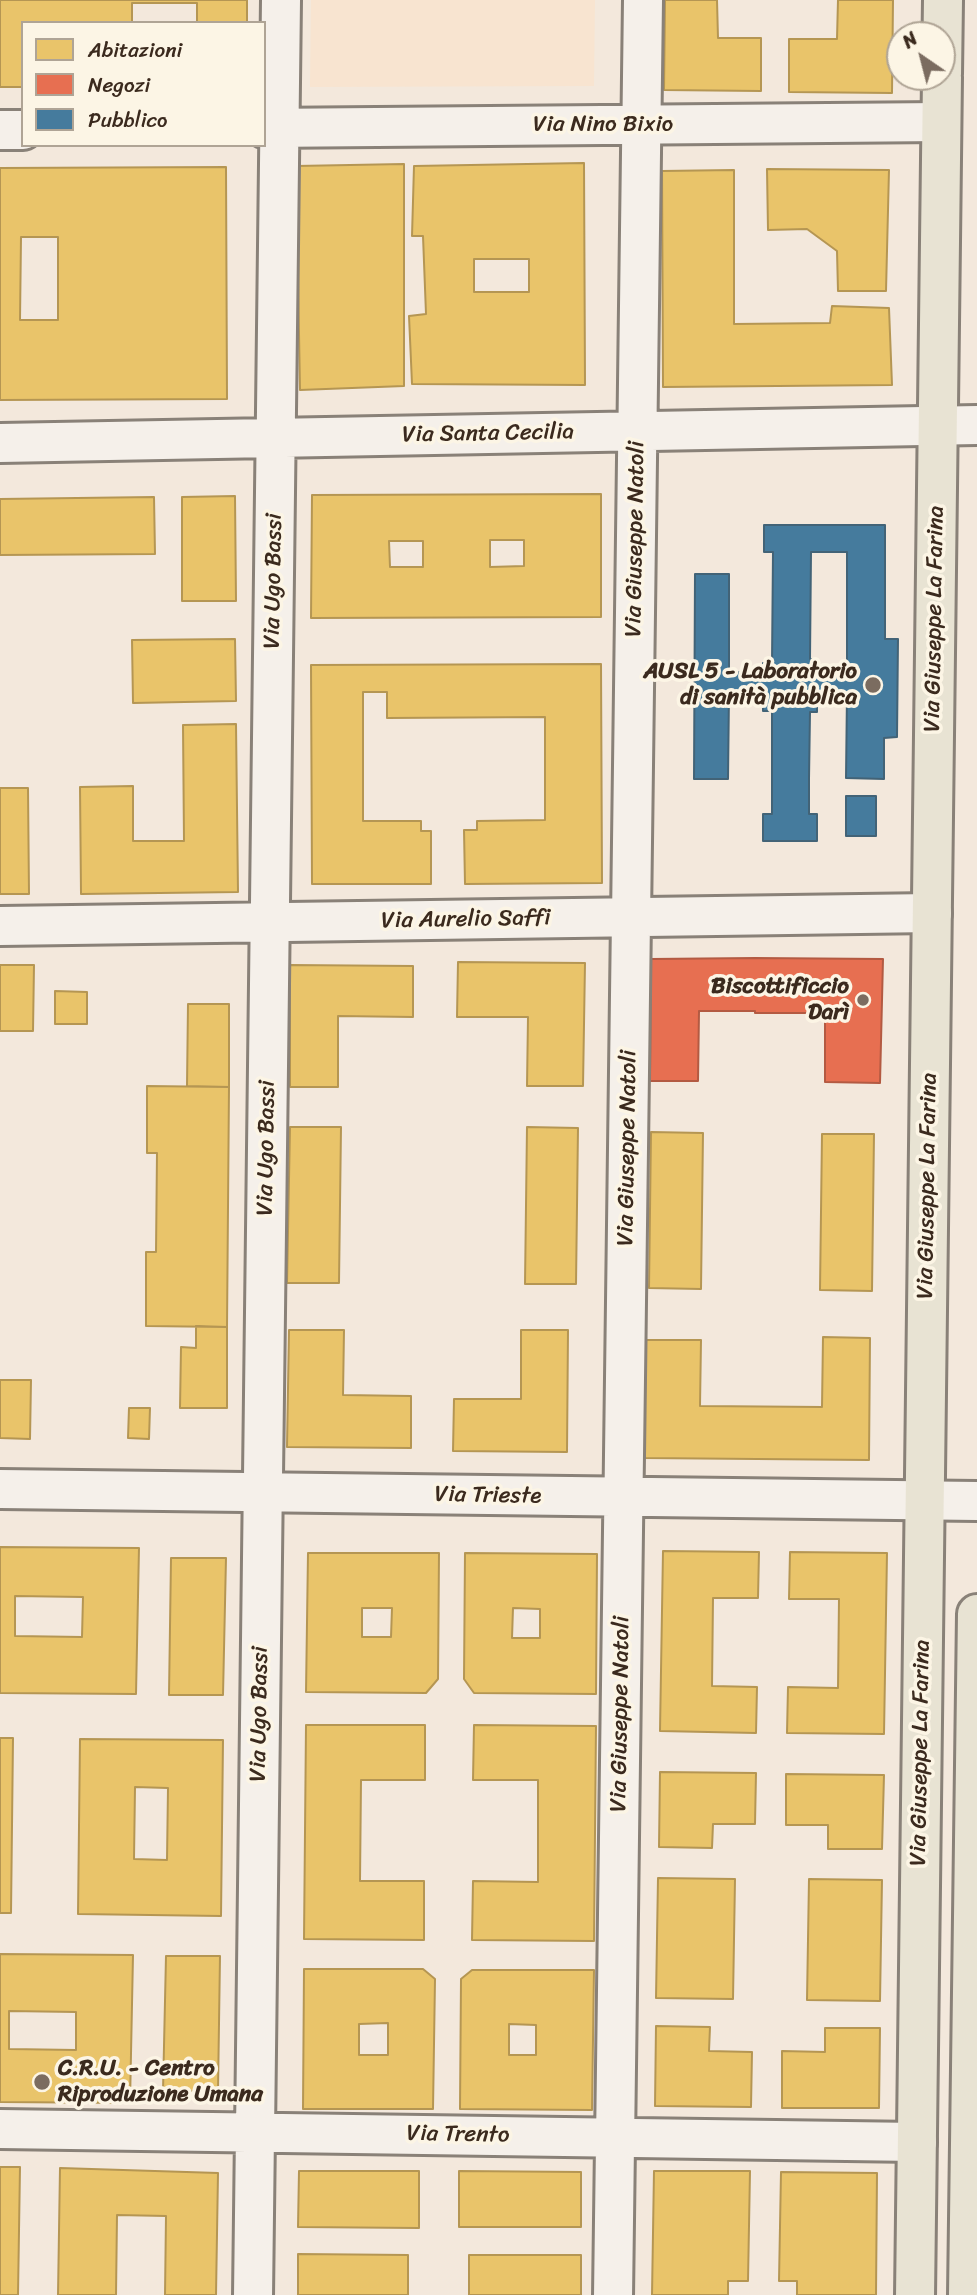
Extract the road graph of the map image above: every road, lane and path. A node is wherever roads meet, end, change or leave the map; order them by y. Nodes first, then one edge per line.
1 (281, 0) edge
2 (643, 0) edge
3 (943, 0) edge
4 (943, 21) edge
5 (942, 91) edge
6 (942, 122) junction
7 (641, 124) junction
8 (272, 128) edge
9 (0, 130) edge
10 (21, 130) edge
11 (977, 425) edge
12 (938, 426) junction
13 (637, 432) junction
14 (275, 438) junction
15 (0, 443) edge
16 (932, 913) junction
17 (631, 917) junction
18 (270, 922) junction
19 (0, 926) edge
20 (0, 1489) edge
21 (263, 1493) junction
22 (624, 1497) junction
23 (924, 1501) junction
24 (977, 1501) edge
25 (977, 1614) edge
26 (976, 1804) edge
27 (0, 2129) edge
28 (255, 2132) junction
29 (615, 2137) junction
30 (917, 2142) junction
31 (974, 2143) edge
32 (253, 2295) edge
33 (613, 2295) edge
34 (915, 2295) edge
35 (968, 2295) edge

1 - 8 street, Via Ugo Bassi
2 - 7 street, Via Giuseppe Natoli
3 - 4 main road, Via Giuseppe La Farina
5 - 6 main road, Via Giuseppe La Farina
6 - 7 street, Via Nino Bixio
6 - 12 main road, Via Giuseppe La Farina
7 - 8 street, Via Nino Bixio
7 - 13 street, Via Giuseppe Natoli
8 - 14 street, Via Ugo Bassi
9 - 10 street
11 - 12 street, Via Santa Cecilia
12 - 13 street, Via Santa Cecilia
12 - 16 main road, Via Giuseppe La Farina
13 - 14 street, Via Santa Cecilia
13 - 17 street, Via Giuseppe Natoli
14 - 15 street, Via Santa Cecilia
14 - 18 street, Via Ugo Bassi
16 - 17 street, Via Aurelio Saffi
16 - 23 main road, Via Giuseppe La Farina
17 - 18 street, Via Aurelio Saffi
17 - 22 street, Via Giuseppe Natoli
18 - 19 street, Via Aurelio Saffi
18 - 21 street, Via Ugo Bassi
20 - 21 street, Via Trieste
21 - 22 street, Via Trieste
21 - 28 street, Via Ugo Bassi
22 - 23 street, Via Trieste
22 - 29 street, Via Giuseppe Natoli
23 - 24 street, Via Trieste
23 - 30 main road, Via Giuseppe La Farina
25 - 26 main road
26 - 31 main road
27 - 28 street, Via Trento
28 - 29 street, Via Trento
28 - 32 street, Via Ugo Bassi
29 - 30 street, Via Trento
29 - 33 street, Via Giuseppe Natoli
30 - 34 main road, Via Giuseppe La Farina
31 - 35 main road

